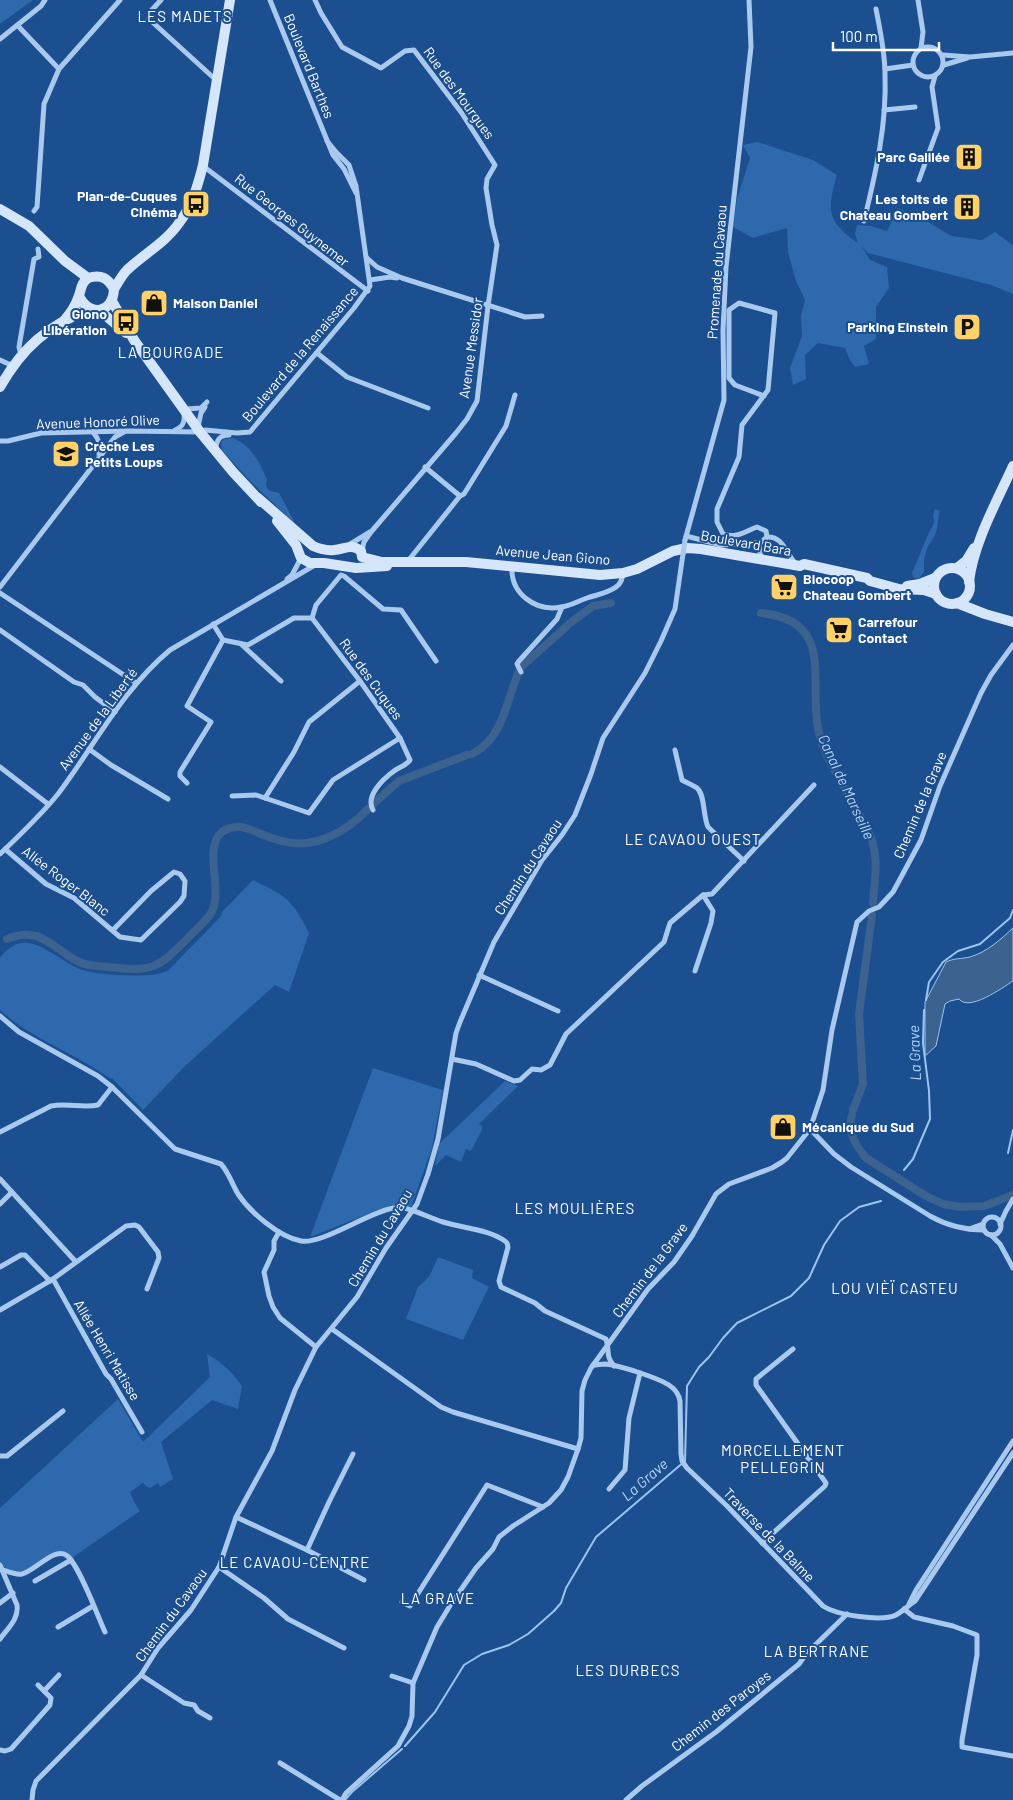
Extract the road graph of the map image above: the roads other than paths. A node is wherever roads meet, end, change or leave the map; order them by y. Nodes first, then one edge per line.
1 (46, 0) edge
2 (120, 0) edge
3 (161, 0) edge
4 (230, 0) edge
5 (270, 0) edge
6 (315, 0) edge
7 (749, 0) edge
8 (918, 0) edge
9 (876, 9) dead end
10 (18, 26) junction
11 (923, 32) junction
12 (0, 39) edge
13 (932, 46) junction
14 (921, 48) junction
15 (1013, 53) edge
16 (943, 55) junction
17 (970, 57) junction
18 (913, 65) junction
19 (944, 65) junction
20 (59, 69) junction
21 (885, 69) junction
22 (935, 76) junction
23 (926, 77) junction
24 (217, 81) junction
25 (932, 87) junction
26 (915, 107) dead end
27 (884, 110) junction
28 (203, 165) junction
29 (496, 165) joint
30 (919, 180) dead end
31 (0, 209) edge
32 (34, 211) dead end
33 (864, 221) dead end
34 (38, 249) dead end
35 (367, 258) junction
36 (66, 261) junction
37 (126, 272) junction
38 (88, 278) junction
39 (402, 278) junction
40 (106, 279) junction
41 (370, 280) junction
42 (114, 289) junction
43 (80, 291) junction
44 (368, 291) junction
45 (112, 301) junction
46 (488, 306) junction
47 (95, 310) junction
48 (542, 316) dead end
49 (63, 322) junction
50 (134, 340) junction
51 (317, 353) junction
52 (21, 355) junction
53 (0, 360) edge
54 (12, 366) junction
55 (0, 387) edge
56 (515, 395) dead end
57 (764, 396) junction
58 (183, 408) junction
59 (428, 408) dead end
60 (128, 431) junction
61 (167, 431) junction
62 (199, 431) junction
63 (93, 432) junction
64 (237, 433) junction
65 (0, 441) edge
66 (214, 450) junction
67 (99, 457) junction
68 (1013, 466) edge
69 (425, 467) junction
70 (460, 496) junction
71 (258, 498) junction
72 (985, 530) junction
73 (371, 532) junction
74 (767, 537) junction
75 (685, 544) junction
76 (759, 544) junction
77 (313, 546) junction
78 (347, 546) junction
79 (362, 554) junction
80 (301, 556) junction
81 (765, 560) junction
82 (408, 561) junction
83 (441, 562) junction
84 (319, 563) junction
85 (512, 565) junction
86 (799, 566) junction
87 (356, 568) junction
88 (957, 568) junction
89 (623, 573) junction
90 (935, 578) junction
91 (280, 584) junction
92 (969, 585) junction
93 (0, 587) edge
94 (899, 589) junction
95 (0, 593) edge
96 (936, 594) junction
97 (957, 603) junction
98 (562, 607) junction
99 (312, 618) junction
100 (1009, 620) edge
101 (213, 624) junction
102 (0, 630) edge
103 (223, 640) junction
104 (241, 644) junction
105 (1013, 645) edge
106 (436, 661) dead end
107 (520, 670) dead end
108 (281, 680) dead end
109 (360, 681) junction
110 (136, 683) junction
111 (116, 712) junction
112 (400, 738) junction
113 (89, 750) junction
114 (675, 750) dead end
115 (0, 767) edge
116 (187, 782) dead end
117 (814, 785) dead end
118 (232, 796) dead end
119 (265, 798) junction
120 (168, 799) dead end
121 (48, 804) junction
122 (373, 810) dead end
123 (5, 849) junction
124 (0, 854) edge
125 (744, 860) junction
126 (703, 896) junction
127 (113, 930) junction
128 (695, 971) dead end
129 (479, 975) junction
130 (558, 1010) dead end
131 (0, 1016) edge
132 (452, 1059) junction
133 (112, 1087) junction
134 (810, 1129) junction
135 (0, 1132) edge
136 (0, 1179) edge
137 (12, 1192) junction
138 (1013, 1199) edge
139 (0, 1204) edge
140 (1006, 1210) junction
141 (412, 1211) junction
142 (995, 1218) junction
143 (983, 1227) junction
144 (1000, 1228) junction
145 (279, 1232) junction
146 (992, 1235) junction
147 (1000, 1244) junction
148 (76, 1262) junction
149 (0, 1267) edge
150 (1013, 1268) edge
151 (51, 1280) junction
152 (147, 1289) dead end
153 (0, 1310) edge
154 (332, 1329) junction
155 (608, 1346) junction
156 (316, 1347) junction
157 (793, 1349) dead end
158 (593, 1366) junction
159 (614, 1366) junction
160 (640, 1373) junction
161 (63, 1411) dead end
162 (142, 1432) dead end
163 (1013, 1441) edge
164 (578, 1449) junction
165 (1013, 1452) edge
166 (353, 1454) dead end
167 (0, 1456) edge
168 (609, 1489) dead end
169 (544, 1507) junction
170 (236, 1517) junction
171 (965, 1520) junction
172 (762, 1543) junction
173 (307, 1550) junction
174 (71, 1560) junction
175 (219, 1567) junction
176 (1, 1568) edge
177 (364, 1580) dead end
178 (35, 1581) dead end
179 (13, 1593) junction
180 (402, 1602) dead end
181 (0, 1603) edge
182 (93, 1606) junction
183 (906, 1607) junction
184 (846, 1614) junction
185 (58, 1627) dead end
186 (104, 1632) dead end
187 (0, 1639) edge
188 (344, 1648) dead end
189 (59, 1675) dead end
190 (141, 1675) junction
191 (392, 1676) dead end
192 (413, 1683) junction
193 (38, 1685) dead end
194 (44, 1691) junction
195 (210, 1718) dead end
196 (0, 1750) edge
197 (1013, 1756) edge
198 (280, 1763) dead end
199 (32, 1800) edge
200 (341, 1800) edge
201 (626, 1800) edge

1 - 10 street
2 - 20 street
3 - 24 street
4 - 24 street
5 - 35 street, Boulevard Barthes
6 - 29 street, Rue des Mourgues
7 - 75 street, Promenade du Cavaou
8 - 11 street
9 - 21 street
10 - 12 street
10 - 20 street
11 - 13 street
11 - 14 street
13 - 14 street
13 - 16 street
14 - 18 street
15 - 17 street
16 - 17 street
16 - 19 street
17 - 19 street
18 - 21 street
18 - 23 street
19 - 22 street
20 - 32 street
21 - 27 street
22 - 23 street
22 - 25 street
23 - 25 street
24 - 28 street
25 - 30 street
26 - 27 street
27 - 33 street
28 - 37 street
28 - 44 street, Rue Georges Guynemer
29 - 46 street, Avenue Messidor
31 - 36 street
34 - 52 street
35 - 39 street
35 - 41 street, Boulevard Barthes
36 - 38 street
36 - 43 street
37 - 40 street
37 - 42 street
38 - 40 street
38 - 43 street
39 - 41 street
39 - 46 street
40 - 42 street
41 - 44 street, Boulevard de la Renaissance
42 - 45 street
43 - 47 street
43 - 49 street
44 - 51 street, Boulevard de la Renaissance
45 - 47 street
45 - 50 street
46 - 48 street
46 - 69 street, Avenue Messidor
47 - 49 street
47 - 50 street
49 - 52 street
50 - 58 street
51 - 59 street
51 - 64 street, Boulevard de la Renaissance
52 - 54 street
53 - 54 street
54 - 55 street
56 - 70 street
57 - 57 street
57 - 74 street
58 - 61 street, Avenue Honoré Olive
58 - 62 street
58 - 62 street
60 - 61 street, Avenue Honoré Olive
60 - 63 street, Avenue Honoré Olive
60 - 67 street
61 - 62 street, Avenue Honoré Olive
62 - 64 street, Avenue Honoré Olive
62 - 66 street
63 - 65 street, Avenue Honoré Olive
63 - 67 street
64 - 66 street
66 - 71 street
67 - 93 street
68 - 72 street
69 - 70 street
69 - 73 street, Avenue Messidor
70 - 82 street
71 - 77 street
71 - 80 street
72 - 88 street
72 - 92 street
73 - 78 street, Avenue Messidor
73 - 79 street, Avenue Messidor
74 - 76 street
74 - 86 street
75 - 76 street
75 - 81 street, Boulevard Bara
75 - 89 street, Avenue Jean Giono
75 - 129 street, Chemin du Cavaou
76 - 81 street
77 - 78 street
77 - 80 street
78 - 79 street, Avenue Jean Giono
79 - 82 street, Avenue Jean Giono
79 - 87 street
80 - 84 street, Avenue Jean Giono
80 - 91 street, Avenue de la Liberté
81 - 86 street, Boulevard Bara
82 - 83 street, Avenue Jean Giono
83 - 85 street, Avenue Jean Giono
83 - 87 street, Avenue Jean Giono
84 - 87 street, Avenue Jean Giono
84 - 91 street, Avenue de la Liberté
85 - 89 street, Avenue Jean Giono
85 - 98 street
86 - 94 street, Boulevard Bara
88 - 90 street
88 - 92 street
89 - 98 street
90 - 94 street
90 - 96 street
91 - 101 street, Avenue de la Liberté
92 - 97 street
92 - 100 street
94 - 96 street, Boulevard Bara
95 - 110 street
96 - 97 street
97 - 100 street
98 - 107 street
99 - 104 street
99 - 106 street
99 - 109 street, Rue des Cuques
101 - 103 street
101 - 110 street, Avenue de la Liberté
102 - 111 street
103 - 104 street
103 - 116 street
104 - 108 street
105 - 134 street, Chemin de la Grave
109 - 112 street, Rue des Cuques
109 - 119 street
110 - 111 street, Avenue de la Liberté
111 - 113 street, Avenue de la Liberté
112 - 119 street, Rue des Cuques
112 - 122 street
113 - 120 street
113 - 121 street, Avenue de la Liberté
114 - 125 street
115 - 121 street
117 - 125 street
118 - 119 street, Rue des Cuques
121 - 123 street, Avenue de la Liberté
123 - 124 street, Avenue de la Liberté
123 - 127 street, Allée Roger Blanc
125 - 126 street
126 - 128 street
126 - 132 street
127 - 127 street, Allée Roger Blanc
129 - 130 street
129 - 132 street, Chemin du Cavaou
131 - 133 street
132 - 141 street, Chemin du Cavaou
133 - 135 street
133 - 145 street
134 - 143 street
134 - 155 street, Chemin de la Grave
136 - 137 street
137 - 139 street
137 - 148 street
138 - 140 street
140 - 142 street
140 - 144 street
141 - 145 street
141 - 154 street, Chemin du Cavaou
141 - 155 street
142 - 143 street
142 - 144 street
143 - 146 street
144 - 146 street
144 - 147 street
145 - 156 street
146 - 147 street
147 - 150 street
148 - 151 street
148 - 152 street
149 - 151 street, Allée Henri Matisse
151 - 153 street
151 - 162 street, Allée Henri Matisse
154 - 156 street, Chemin du Cavaou
154 - 164 street
155 - 158 street, Chemin de la Grave
155 - 159 street
156 - 170 street, Chemin du Cavaou
157 - 172 street
158 - 159 street, Traverse de la Balme
158 - 164 street, Chemin de la Grave
159 - 160 street, Traverse de la Balme
160 - 168 street
160 - 172 street, Traverse de la Balme
161 - 167 street
163 - 171 street
164 - 169 street, Chemin de la Grave
165 - 171 street
166 - 173 street
169 - 180 street
169 - 192 street, Chemin de la Grave
170 - 173 street
170 - 175 street, Chemin du Cavaou
171 - 183 street
172 - 184 street, Traverse de la Balme
173 - 177 street
174 - 176 street
174 - 178 street
174 - 182 street
175 - 188 street
175 - 190 street, Chemin du Cavaou
176 - 179 street
179 - 181 street
179 - 187 street
182 - 185 street
182 - 186 street
183 - 184 street, Traverse de la Balme
183 - 197 street
184 - 201 street, Chemin des Paroyes
189 - 194 street
190 - 195 street
190 - 199 street, Chemin du Cavaou
191 - 192 street
192 - 200 street, Chemin de la Grave
193 - 194 street
194 - 196 street
198 - 200 street

